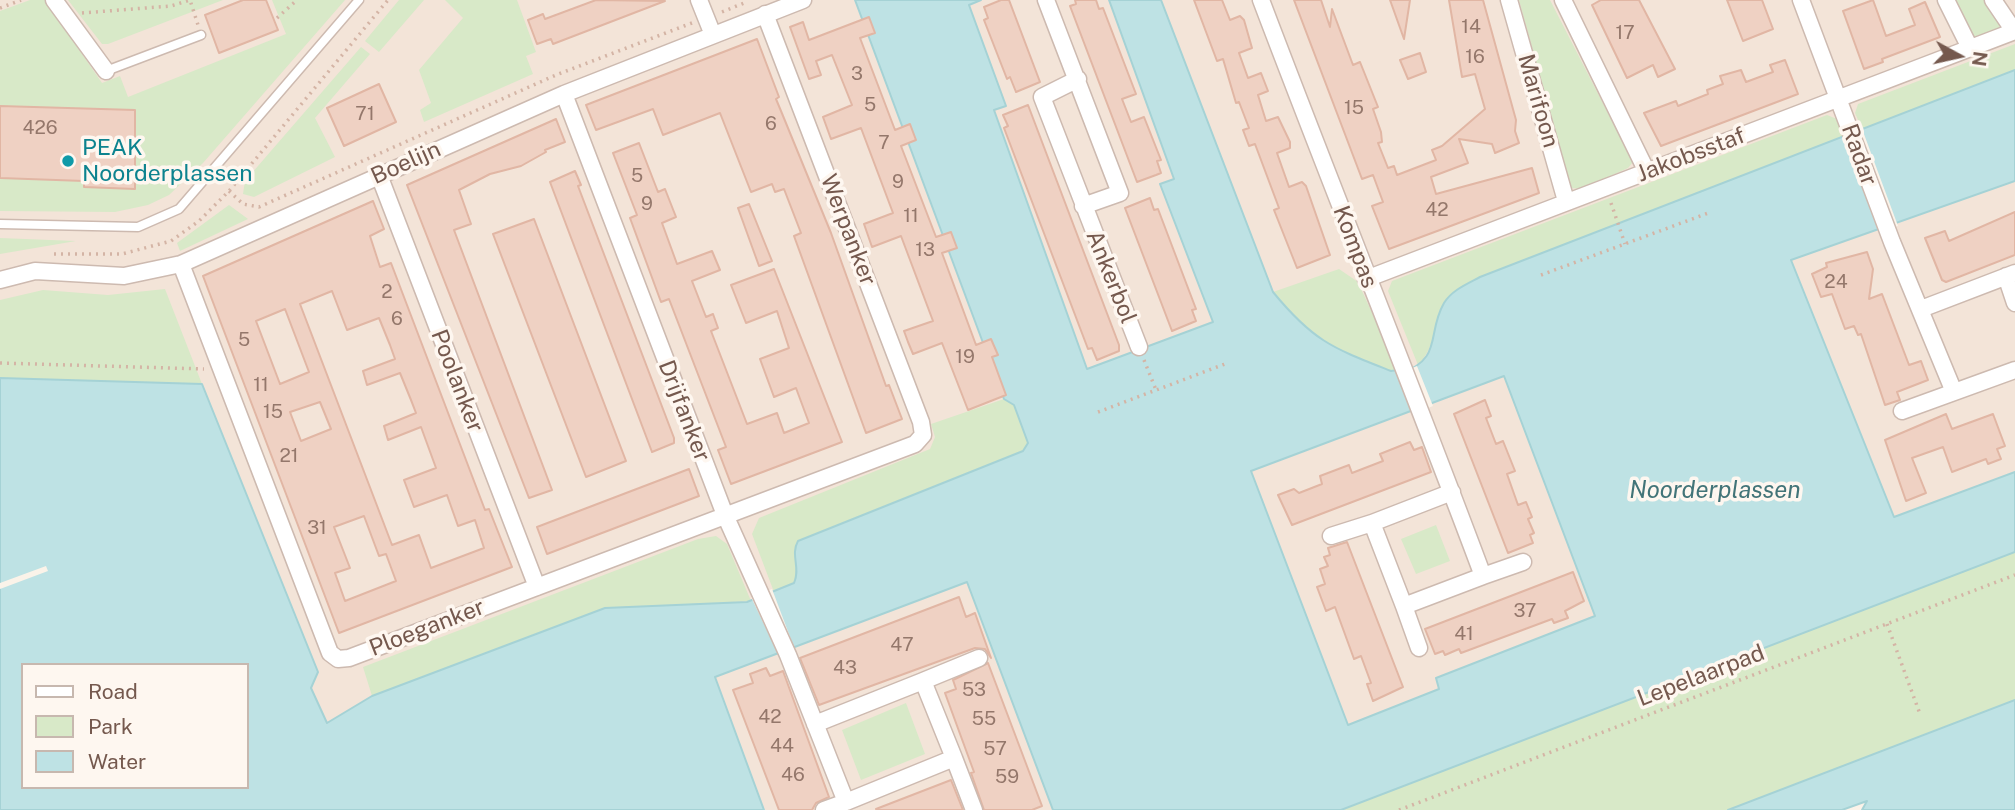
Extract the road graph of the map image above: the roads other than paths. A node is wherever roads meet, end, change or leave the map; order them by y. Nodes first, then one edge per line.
1 (54, 0) edge
2 (359, 0) edge
3 (699, 0) edge
4 (803, 0) edge
5 (1046, 0) edge
6 (1261, 0) edge
7 (1509, 0) edge
8 (1563, 0) edge
9 (1801, 0) edge
10 (1946, 0) edge
11 (1993, 0) edge
12 (765, 14) junction
13 (2014, 31) edge
14 (201, 35) road end
15 (713, 35) junction
16 (1970, 48) junction
17 (106, 71) joint
18 (1077, 79) junction
19 (564, 94) junction
20 (1839, 99) junction
21 (1647, 172) junction
22 (379, 175) junction
23 (1566, 201) junction
24 (1083, 206) junction
25 (0, 225) edge
26 (181, 264) junction
27 (2010, 275) edge
28 (1366, 279) junction
29 (0, 280) edge
30 (2015, 303) edge
31 (1921, 309) junction
32 (1139, 347) road end
33 (2015, 370) edge
34 (1954, 392) junction
35 (1902, 411) dead end
36 (915, 444) joint
37 (1452, 492) junction
38 (724, 515) junction
39 (1372, 523) junction
40 (1331, 536) dead end
41 (1523, 562) dead end
42 (1483, 576) junction
43 (537, 587) junction
44 (1404, 606) junction
45 (1419, 648) dead end
46 (979, 658) dead end
47 (923, 681) junction
48 (815, 724) junction
49 (954, 758) junction
50 (846, 802) junction
51 (824, 810) edge
52 (974, 810) edge

1 - 17 street
2 - 25 lane
3 - 15 street
4 - 12 street, Boelijn
5 - 18 street, Ankerbol
6 - 28 street, Kompas
7 - 23 street, Marifoon
8 - 21 street
9 - 20 street, Radar
10 - 16 street
11 - 13 street
12 - 15 street, Boelijn
12 - 36 street, Werpanker
13 - 16 street, Jakobsstaf
14 - 17 lane
15 - 19 street, Boelijn
16 - 20 street, Jakobsstaf
18 - 24 street, Ankerbol
18 - 24 street, Ankerbol
19 - 22 street, Boelijn
19 - 38 street, Drijfanker
20 - 21 street, Jakobsstaf
20 - 31 street, Radar
21 - 23 street, Jakobsstaf
22 - 26 street, Boelijn
22 - 43 street, Poolanker
23 - 28 street, Jakobsstaf
24 - 32 street, Ankerbol
26 - 29 street, Boelijn
26 - 43 street, Ploeganker
27 - 30 street
27 - 31 street
28 - 37 street, Kompas
31 - 34 street, Radar
33 - 34 street
34 - 35 street
36 - 38 street, Ploeganker
37 - 39 street
37 - 42 street, Kompas
38 - 43 street, Ploeganker
38 - 48 street, Drijfanker
39 - 40 street
39 - 44 street
41 - 42 street
42 - 44 street
44 - 45 street
46 - 47 street
47 - 48 street
47 - 49 street
48 - 50 street, Drijfanker
49 - 50 street
49 - 52 street
50 - 51 street

